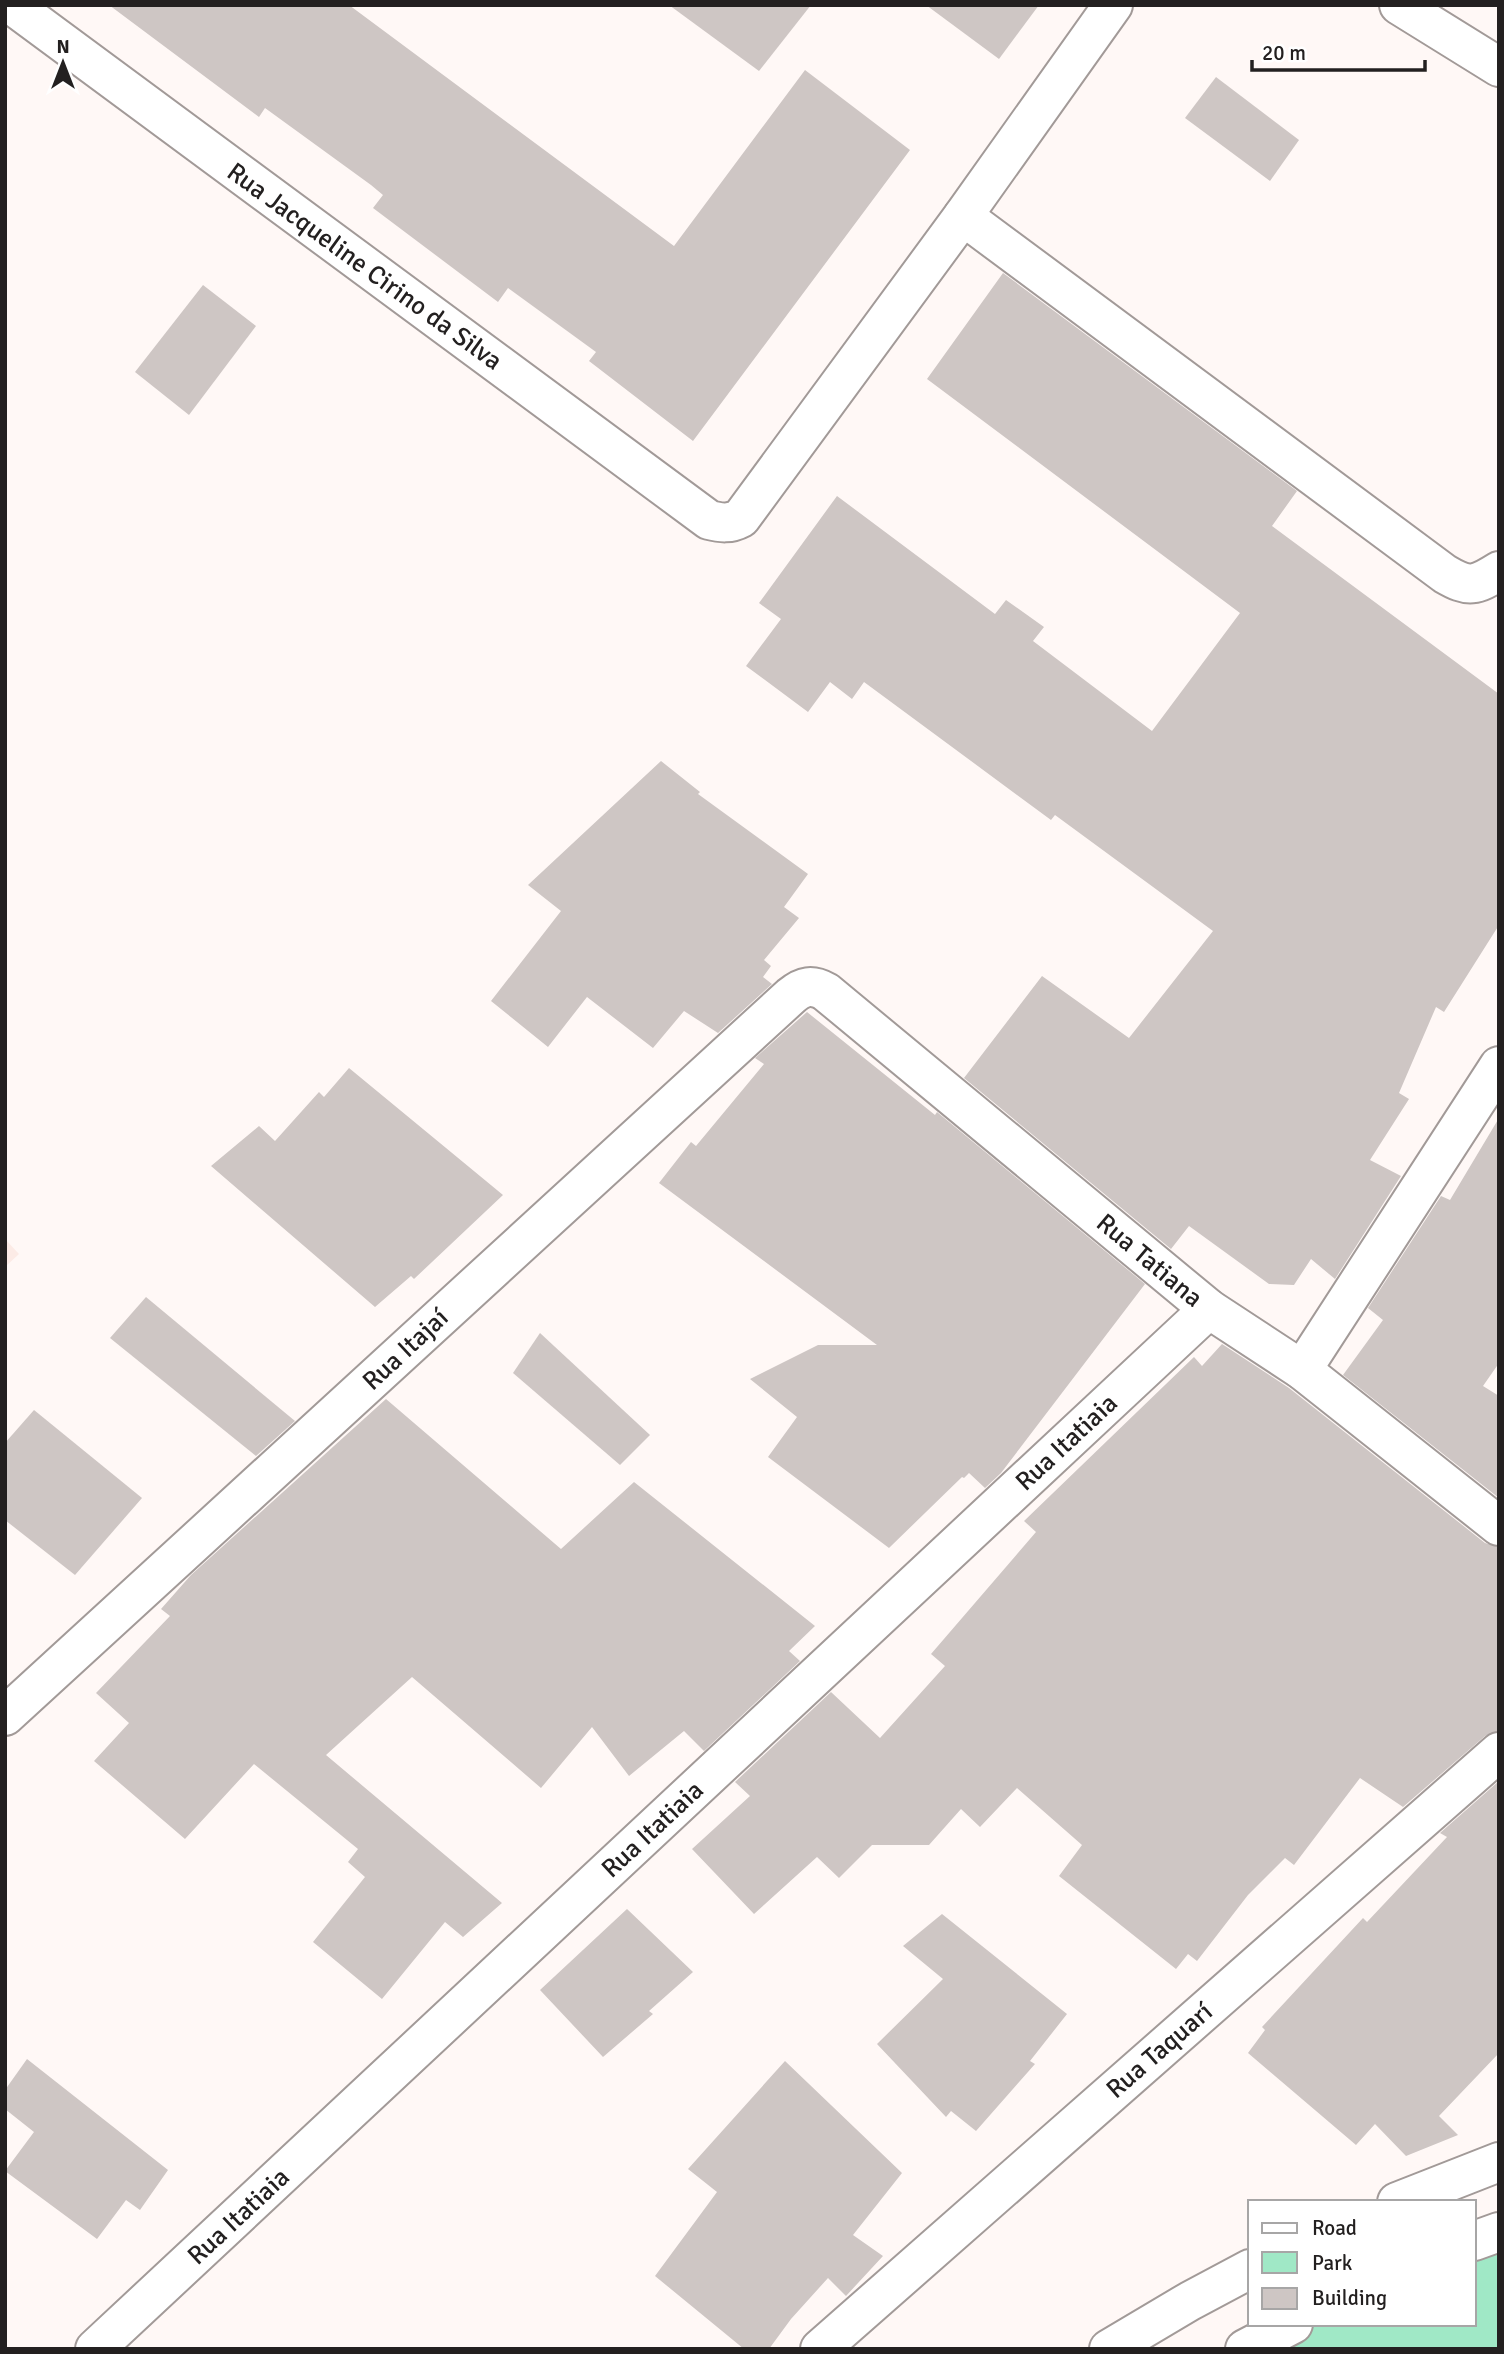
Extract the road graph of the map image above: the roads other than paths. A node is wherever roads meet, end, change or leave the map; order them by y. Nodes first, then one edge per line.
1 (12, 5) edge
2 (1113, 5) edge
3 (1399, 5) edge
4 (1499, 67) edge
5 (963, 216) junction
6 (1499, 571) edge
7 (808, 986) joint
8 (1499, 1066) edge
9 (1487, 1112) edge
10 (1209, 1309) junction
11 (1302, 1370) junction
12 (1499, 1526) edge
13 (5, 1716) edge
14 (1499, 1752) edge
15 (1499, 2162) edge
16 (1402, 2200) edge
17 (1499, 2232) edge
18 (1476, 2240) edge
19 (1248, 2270) edge
20 (1289, 2326) edge
21 (95, 2349) edge
22 (820, 2349) edge
23 (1109, 2349) edge
24 (1244, 2349) edge

1 - 5 street, Rua Jacqueline Cirino da Silva
2 - 5 street
3 - 4 street
5 - 6 street
7 - 10 street, Rua Tatiana
7 - 13 street, Rua Itajaí
8 - 9 street
9 - 11 street
10 - 11 street, Rua Tatiana
10 - 21 street, Rua Itatiaia
11 - 12 street, Rua Tatiana
14 - 22 street, Rua Taquarí
15 - 16 street
17 - 18 street
19 - 23 street
20 - 24 street

